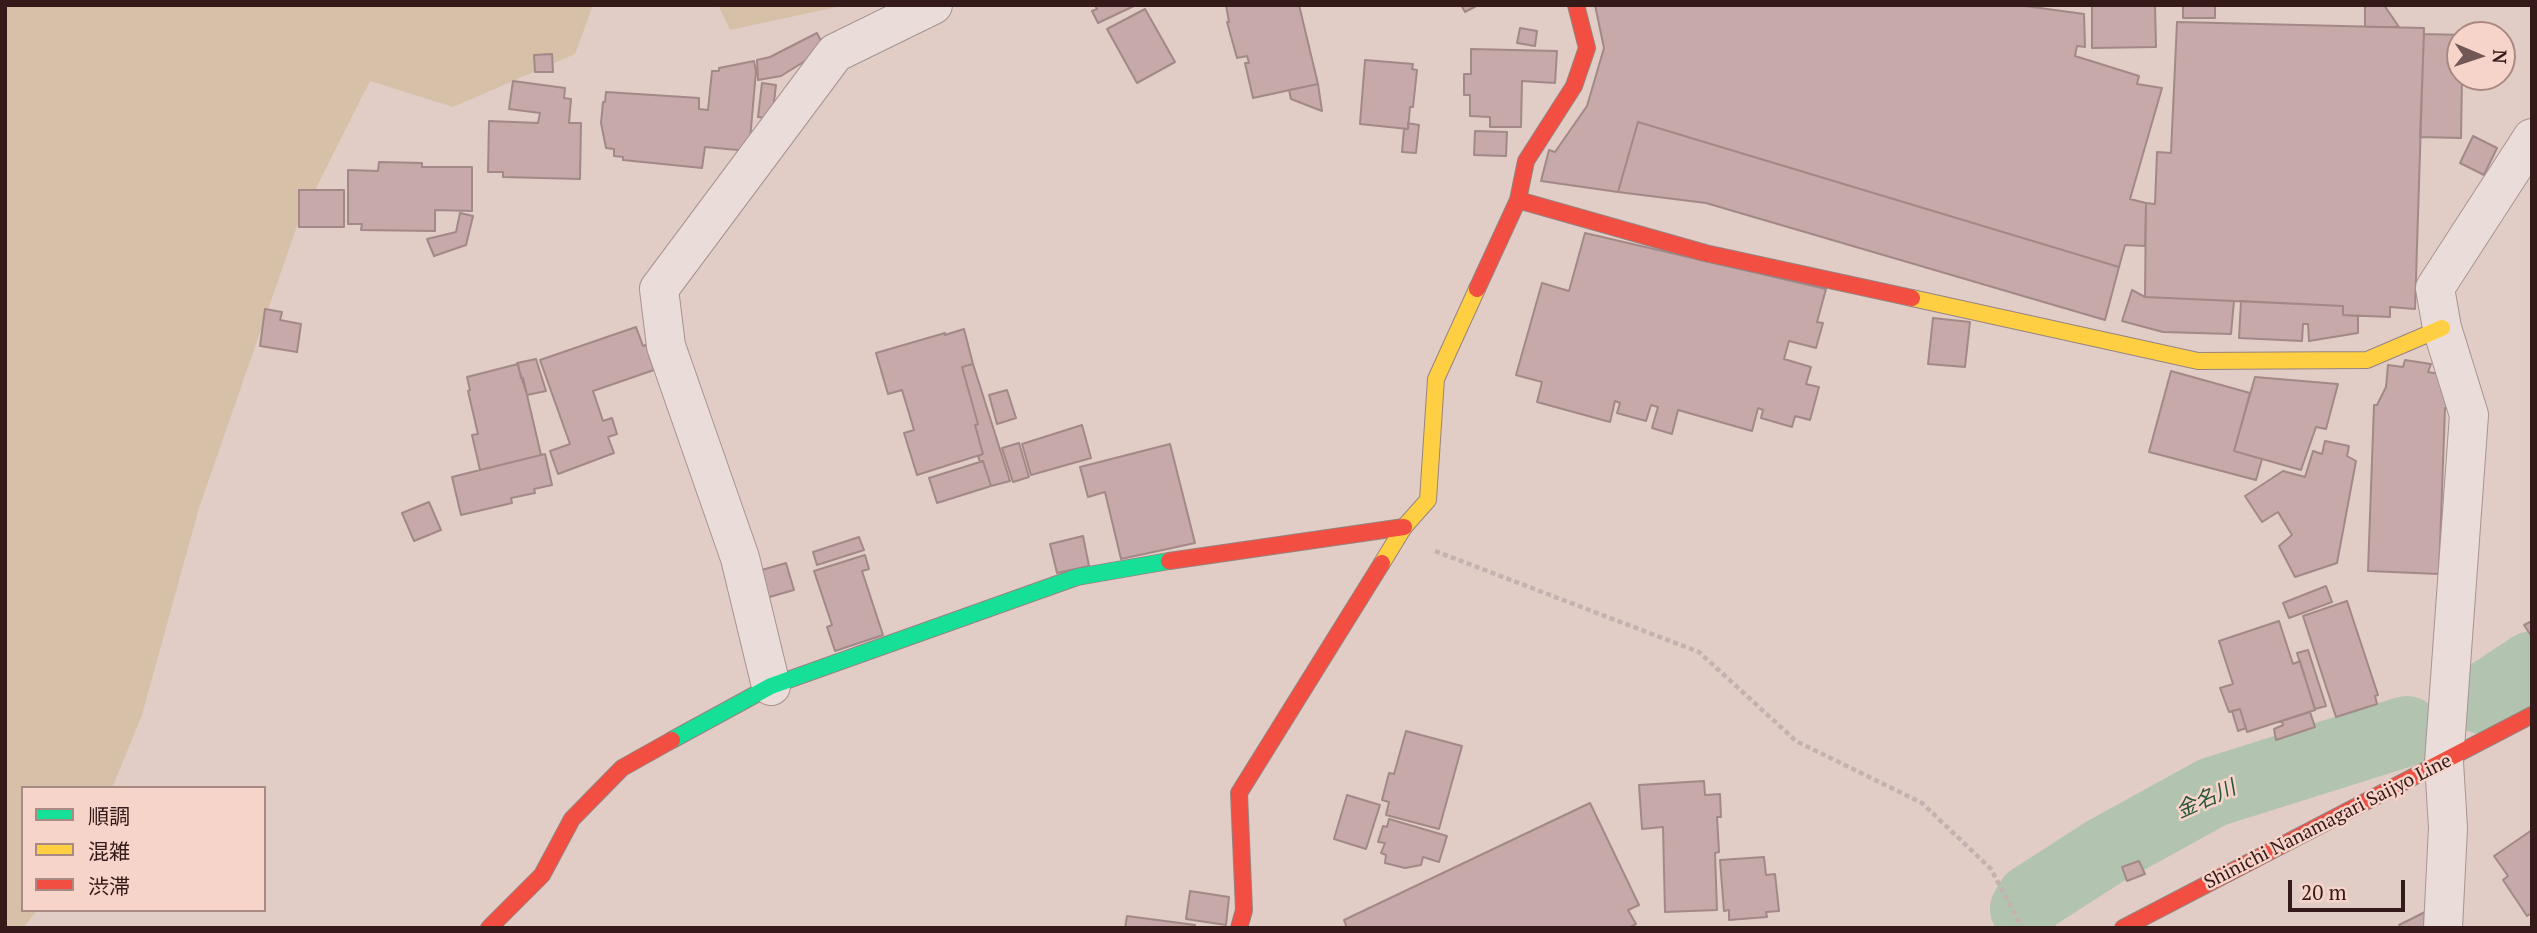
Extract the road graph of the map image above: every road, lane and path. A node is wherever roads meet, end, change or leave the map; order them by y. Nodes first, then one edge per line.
1 (933, 5) edge
2 (1576, 5) edge
3 (2532, 138) edge
4 (2516, 191) edge
5 (1518, 200) junction
6 (2442, 328) junction
7 (1404, 527) junction
8 (771, 686) junction
9 (2532, 715) edge
10 (2444, 762) junction
11 (489, 928) edge
12 (1239, 928) edge
13 (2022, 928) edge
14 (2123, 928) edge
15 (2444, 928) edge

1 - 8 street
2 - 5 street
3 - 4 street
4 - 6 street
5 - 6 street
5 - 7 street
6 - 10 street
7 - 8 street
7 - 12 street
7 - 13 path
8 - 11 street
9 - 10 street, Shinichi Nanamagari Saijyo Line
10 - 14 street, Shinichi Nanamagari Saijyo Line
10 - 15 street

